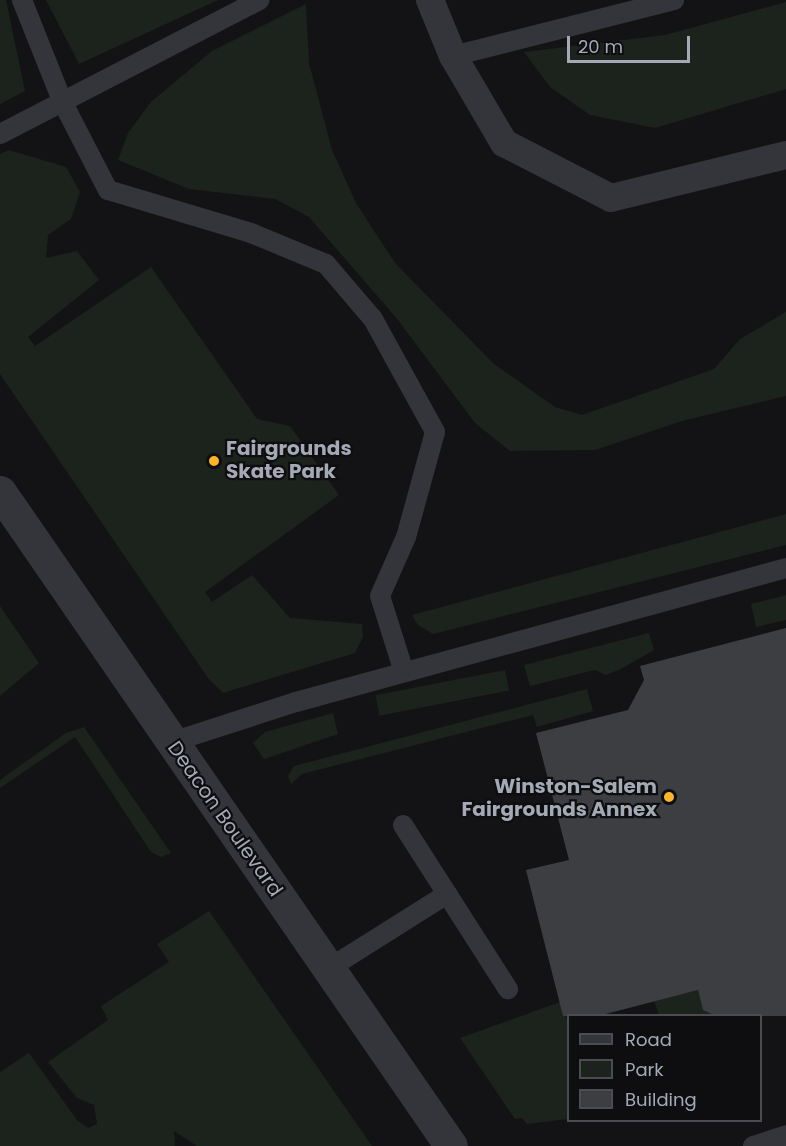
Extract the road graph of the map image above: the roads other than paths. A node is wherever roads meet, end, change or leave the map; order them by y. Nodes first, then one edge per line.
1 (22, 0) edge
2 (260, 0) edge
3 (430, 0) edge
4 (674, 0) edge
5 (453, 56) junction
6 (63, 103) junction
7 (0, 134) edge
8 (786, 154) edge
9 (0, 492) edge
10 (786, 568) edge
11 (404, 672) junction
12 (172, 742) junction
13 (403, 825) dead end
14 (447, 894) junction
15 (328, 969) junction
16 (508, 989) dead end
17 (786, 1135) edge
18 (451, 1146) edge
19 (753, 1146) edge

1 - 6 lane
2 - 6 lane
3 - 5 street
4 - 5 lane
5 - 8 street
6 - 7 lane
6 - 11 lane
9 - 12 street, Deacon Boulevard
10 - 11 lane
11 - 12 lane
12 - 15 street, Deacon Boulevard
13 - 14 lane
14 - 15 lane
14 - 16 lane
15 - 18 street, Deacon Boulevard
17 - 19 lane

